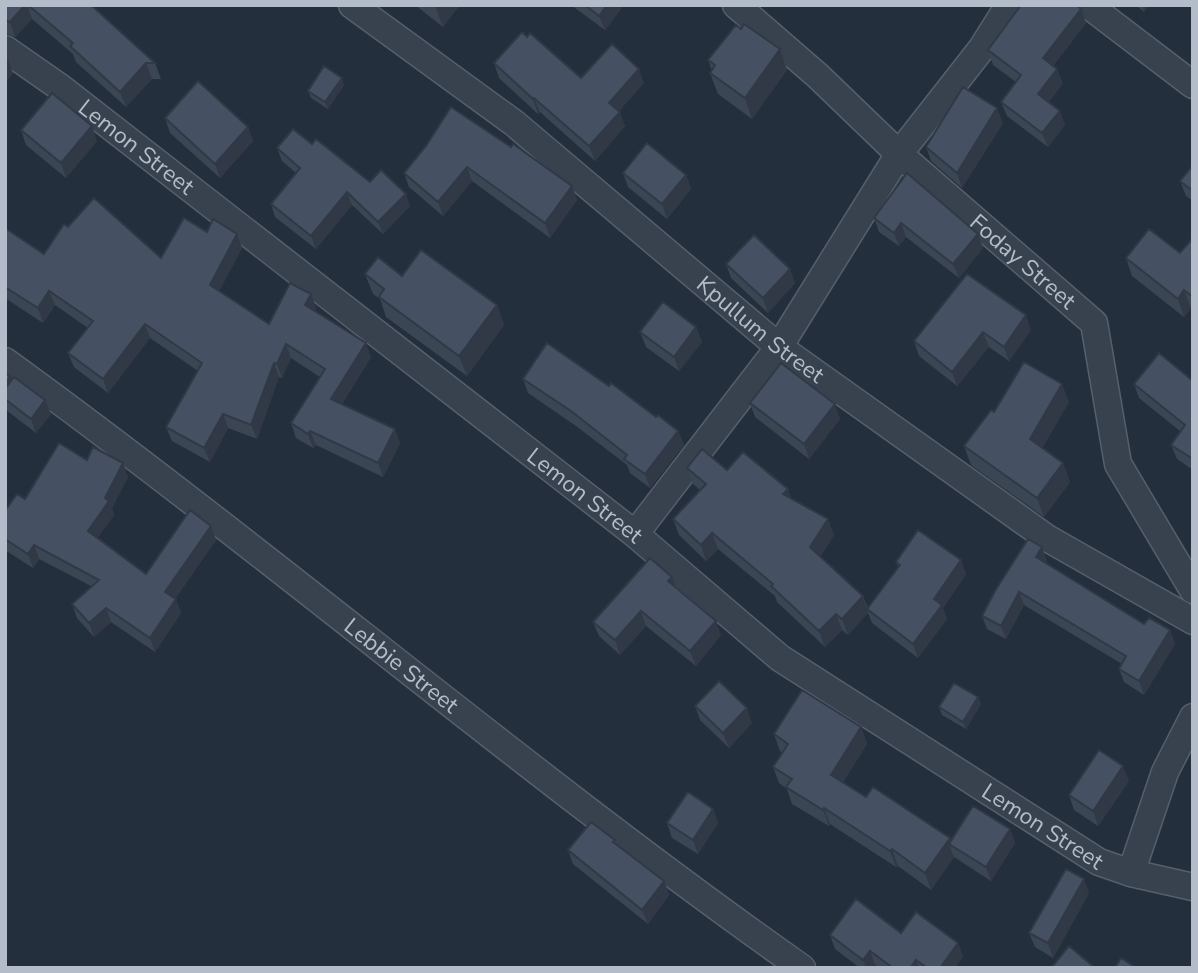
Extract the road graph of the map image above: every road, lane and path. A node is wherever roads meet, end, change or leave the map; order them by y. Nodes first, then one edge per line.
1 (352, 5) edge
2 (736, 5) edge
3 (1009, 5) edge
4 (1088, 5) edge
5 (5, 49) edge
6 (1193, 85) edge
7 (899, 154) junction
8 (779, 347) junction
9 (5, 361) edge
10 (635, 534) junction
11 (1193, 590) edge
12 (1193, 621) edge
13 (1193, 717) edge
14 (1131, 873) junction
15 (1193, 887) edge
16 (802, 968) edge

1 - 8 street, Kpullum Street
2 - 7 street, Foday Street
3 - 7 street
4 - 6 street
5 - 10 street, Lemon Street
7 - 8 street
7 - 11 street, Foday Street
8 - 10 street
8 - 12 street, Kpullum Street
9 - 16 street, Lebbie Street
10 - 14 street, Lemon Street
13 - 14 street
14 - 15 street, Lemon Street

